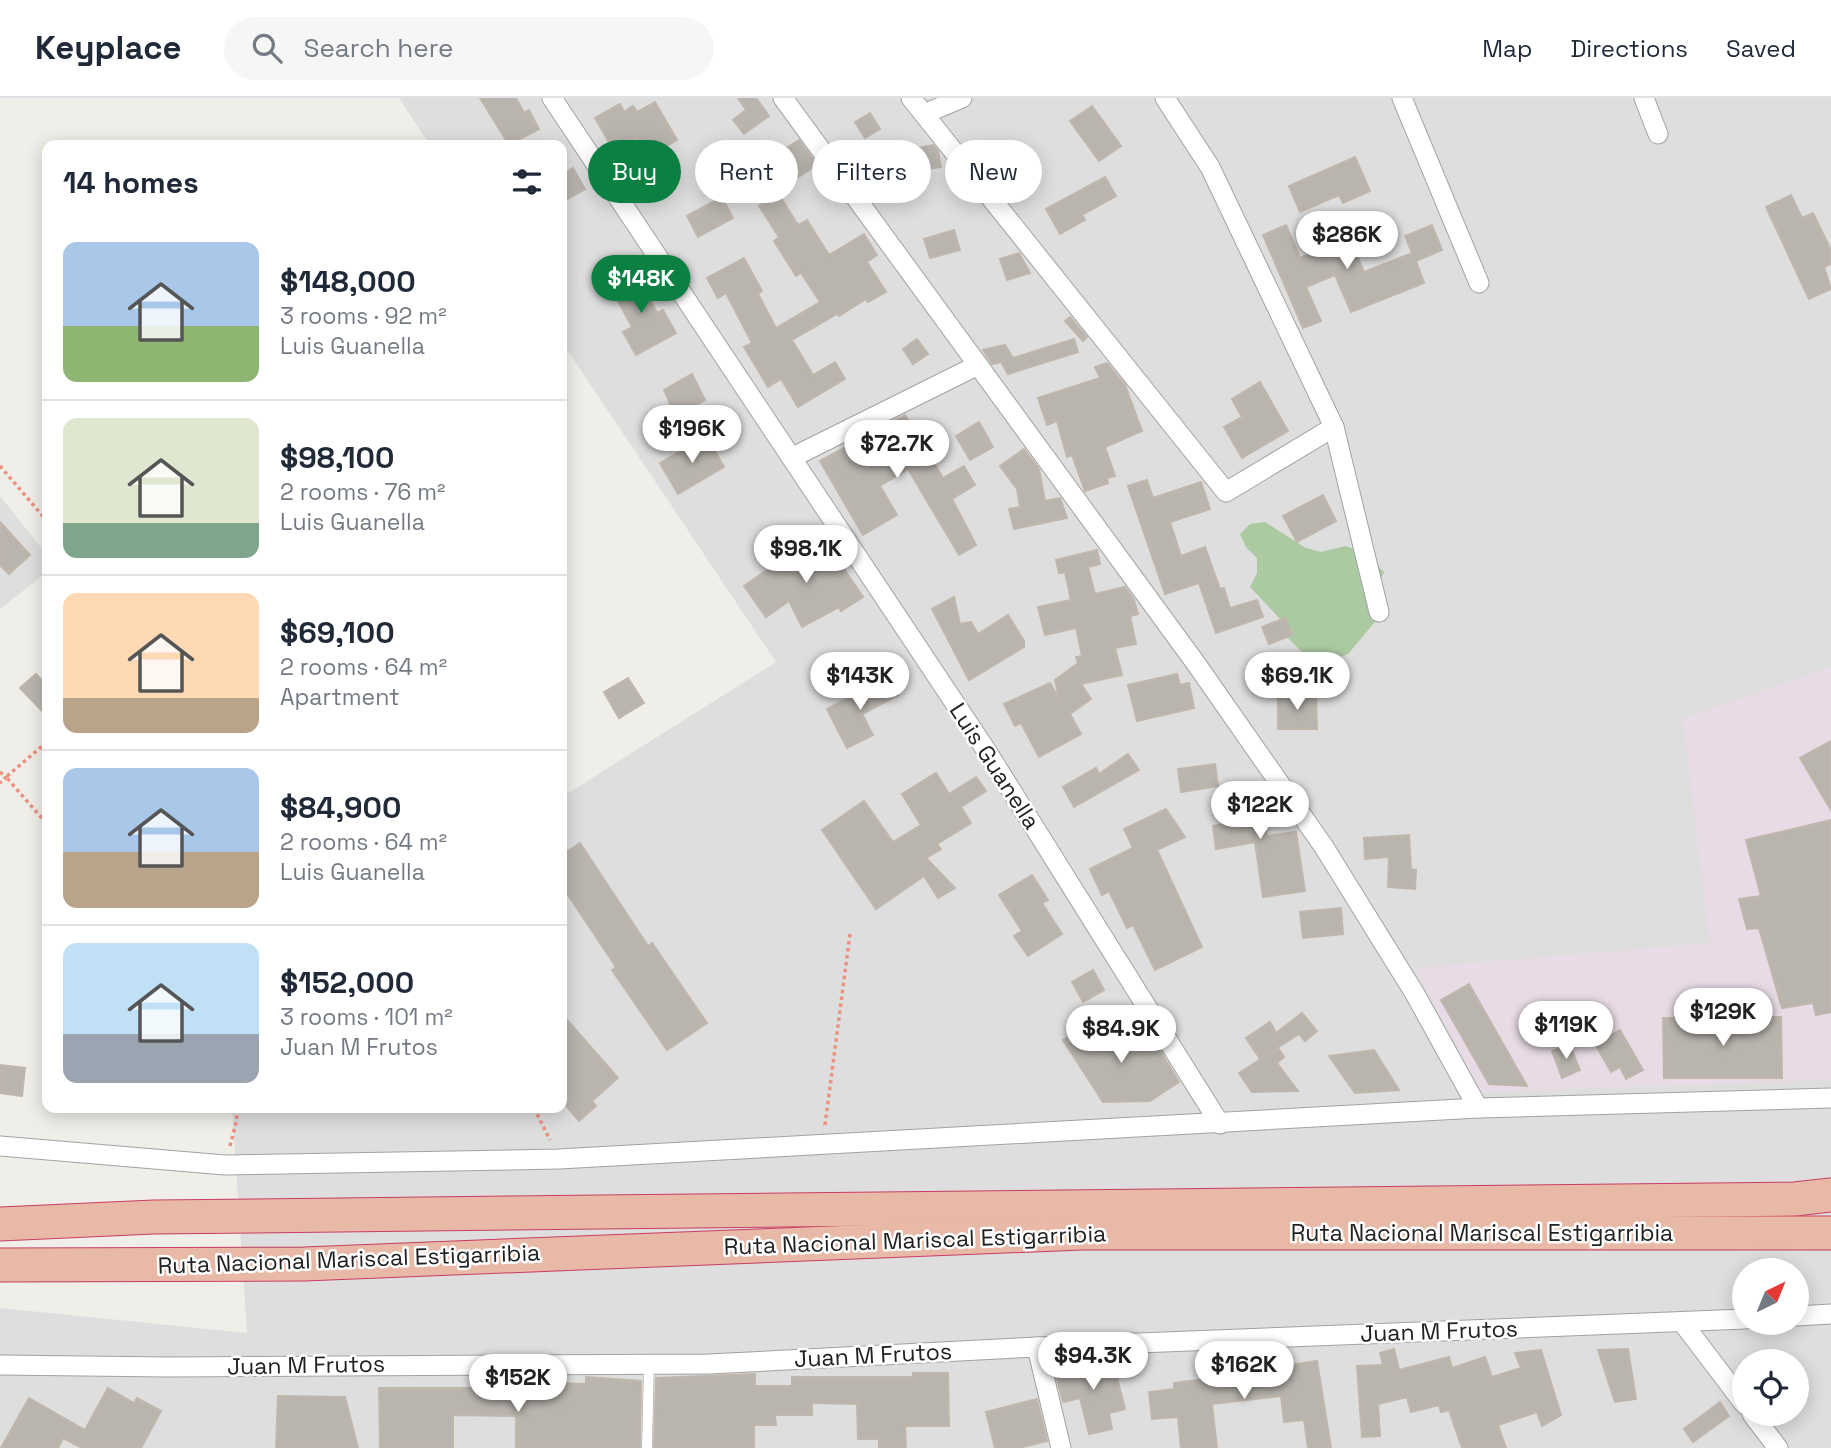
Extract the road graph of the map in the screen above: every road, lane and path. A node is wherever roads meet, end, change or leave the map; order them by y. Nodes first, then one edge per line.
1 (552, 98) edge
2 (783, 98) edge
3 (911, 98) edge
4 (962, 98) edge
5 (1165, 98) edge
6 (1402, 98) edge
7 (1644, 98) edge
8 (924, 114) junction
9 (1658, 134) dead end
10 (1479, 283) dead end
11 (978, 365) junction
12 (1334, 427) junction
13 (793, 457) junction
14 (0, 466) edge
15 (42, 515) edge
16 (1379, 612) dead end
17 (42, 746) edge
18 (0, 772) edge
19 (6, 777) junction
20 (0, 783) edge
21 (42, 818) edge
22 (850, 934) dead end
23 (1831, 1098) edge
24 (1478, 1108) junction
25 (236, 1113) edge
26 (536, 1113) edge
27 (1220, 1124) junction
28 (822, 1144) junction
29 (0, 1146) edge
30 (559, 1159) junction
31 (225, 1165) junction
32 (1831, 1195) edge
33 (0, 1224) edge
34 (1831, 1233) edge
35 (0, 1265) edge
36 (1831, 1314) edge
37 (1810, 1315) edge
38 (1732, 1320) edge
39 (1682, 1322) junction
40 (1037, 1347) junction
41 (649, 1364) junction
42 (0, 1365) edge
43 (1732, 1388) edge
44 (1761, 1426) edge
45 (647, 1448) edge
46 (1061, 1448) edge
47 (1778, 1448) edge

1 - 13 street, Luis Guanella
2 - 11 street
3 - 8 street
4 - 8 street
5 - 12 street
6 - 10 street
7 - 9 street
8 - 12 street
11 - 13 street
11 - 24 street
12 - 16 street
13 - 27 street, Luis Guanella
14 - 15 path
17 - 19 path
18 - 19 path
19 - 20 path
19 - 21 path
22 - 28 path
23 - 24 street
24 - 27 street
25 - 31 path
26 - 30 path
27 - 28 street
28 - 30 street
29 - 31 street
30 - 31 street
32 - 33 highway, Ruta Nacional Mariscal Estigarribia
34 - 35 highway, Ruta Nacional Mariscal Estigarribia
36 - 37 street
38 - 39 street, Juan M Frutos
39 - 40 street, Juan M Frutos
39 - 43 street
40 - 41 street, Juan M Frutos
40 - 46 street
41 - 42 street, Juan M Frutos
41 - 45 lane
44 - 47 street

